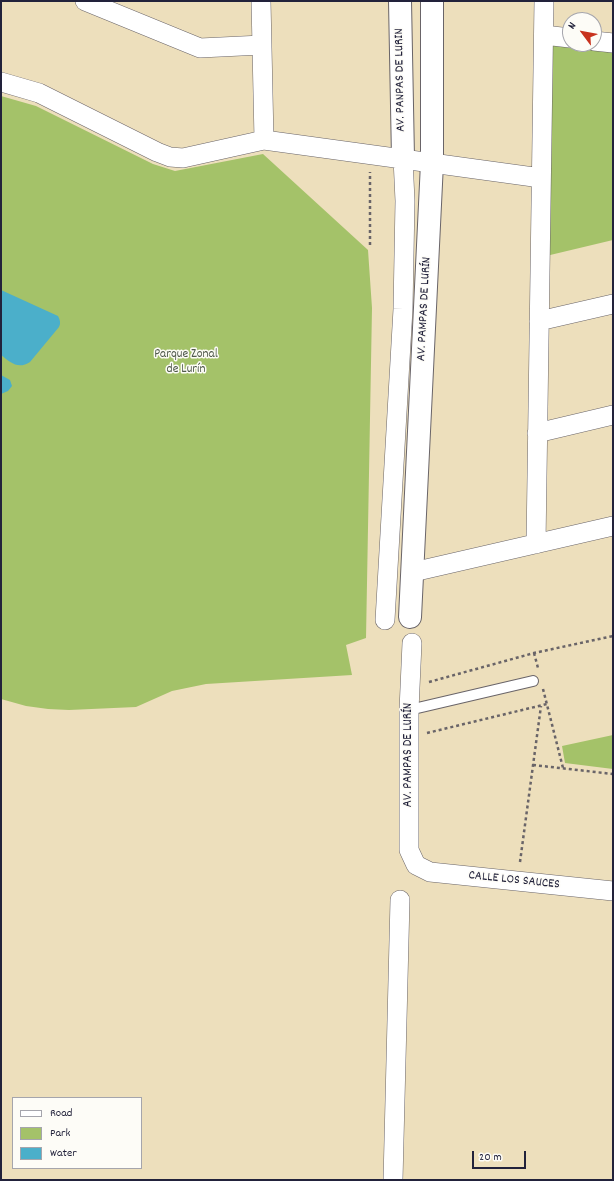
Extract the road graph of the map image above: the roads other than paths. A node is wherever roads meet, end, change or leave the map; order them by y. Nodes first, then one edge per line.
1 (85, 1) edge
2 (261, 1) edge
3 (400, 1) edge
4 (432, 1) edge
5 (544, 1) edge
6 (544, 35) junction
7 (562, 37) edge
8 (602, 42) edge
9 (613, 43) edge
10 (262, 45) junction
11 (1, 82) edge
12 (264, 140) junction
13 (403, 158) junction
14 (432, 163) junction
15 (541, 178) junction
16 (613, 304) edge
17 (539, 322) junction
18 (613, 414) edge
19 (537, 433) junction
20 (613, 526) edge
21 (536, 544) junction
22 (413, 572) junction
23 (410, 617) dead end
24 (385, 620) dead end
25 (412, 643) dead end
26 (538, 680) road end
27 (409, 710) junction
28 (416, 865) joint
29 (613, 891) edge
30 (400, 900) dead end
31 (393, 1180) edge

1 - 10 street
2 - 10 street
3 - 13 street, AV. PANPAS DE LURIN
4 - 14 street, AV. PAMPAS DE LURÍN
5 - 6 street
6 - 7 street
6 - 15 street
8 - 9 street
10 - 12 street
11 - 12 street
12 - 13 street
13 - 14 street
13 - 24 street
14 - 15 street
14 - 22 street, AV. PAMPAS DE LURÍN
15 - 17 street
16 - 17 street
17 - 19 street
18 - 19 street
19 - 21 street
20 - 21 street
21 - 22 street
22 - 23 street, AV. PAMPAS DE LURÍN
25 - 27 street, AV. PAMPAS DE LURÍN
26 - 27 lane
27 - 28 street, AV. PAMPAS DE LURÍN
28 - 29 street, CALLE LOS SAUCES
30 - 31 street

